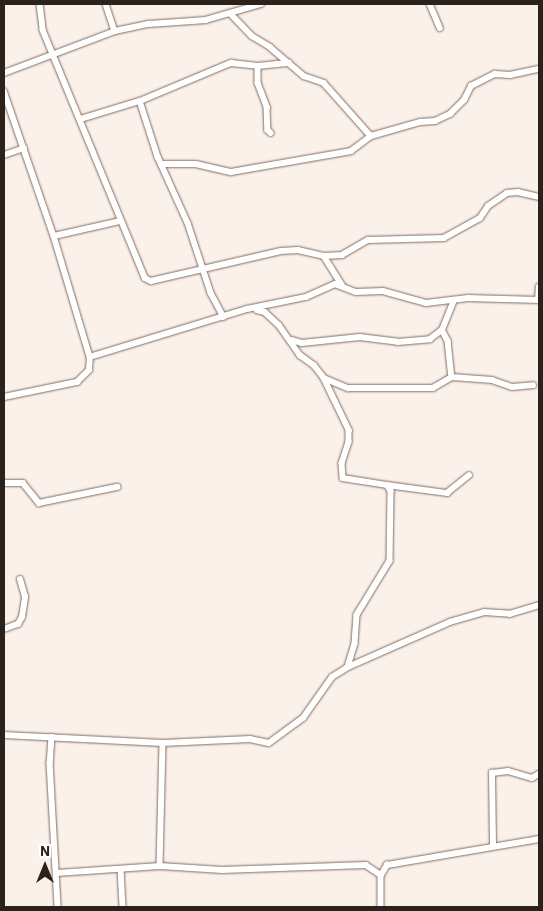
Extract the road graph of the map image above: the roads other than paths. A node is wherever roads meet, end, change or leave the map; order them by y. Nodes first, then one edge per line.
1 (40, 4) edge
2 (106, 4) edge
3 (262, 4) edge
4 (430, 4) edge
5 (230, 13) junction
6 (440, 28) dead end
7 (115, 31) junction
8 (54, 54) junction
9 (289, 63) junction
10 (258, 66) junction
11 (539, 69) edge
12 (4, 74) edge
13 (4, 91) edge
14 (140, 101) junction
15 (81, 119) junction
16 (271, 134) dead end
17 (371, 136) junction
18 (24, 148) junction
19 (4, 156) edge
20 (161, 164) junction
21 (539, 198) edge
22 (120, 221) junction
23 (54, 236) junction
24 (324, 256) junction
25 (204, 269) junction
26 (342, 285) junction
27 (539, 287) edge
28 (454, 300) junction
29 (538, 300) edge
30 (254, 309) junction
31 (224, 316) junction
32 (442, 330) junction
33 (292, 340) junction
34 (90, 357) junction
35 (452, 377) junction
36 (324, 378) junction
37 (533, 384) dead end
38 (4, 397) edge
39 (469, 475) dead end
40 (4, 483) edge
41 (387, 485) junction
42 (117, 487) dead end
43 (20, 580) dead end
44 (539, 605) edge
45 (4, 629) edge
46 (348, 667) junction
47 (4, 735) edge
48 (52, 736) junction
49 (163, 743) junction
50 (539, 774) edge
51 (539, 838) edge
52 (493, 845) junction
53 (160, 866) junction
54 (121, 869) junction
55 (58, 873) junction
56 (381, 875) junction
57 (58, 907) edge
58 (123, 907) edge
59 (381, 907) edge

1 - 8 street
2 - 7 street
3 - 5 street
4 - 6 street
5 - 7 street
5 - 9 street
7 - 8 street
8 - 12 street
8 - 15 street
9 - 10 street
9 - 17 street
10 - 14 street
10 - 16 street
11 - 17 street
13 - 18 street
14 - 15 street
14 - 20 street
15 - 22 street
17 - 20 street
18 - 19 street
18 - 23 street
20 - 25 street
21 - 24 street
22 - 23 street
22 - 25 street
23 - 34 street
24 - 25 street
24 - 26 street
25 - 31 street
26 - 28 street
26 - 30 street
27 - 29 street
28 - 29 street
28 - 32 street
30 - 31 street
30 - 33 street
31 - 34 street
32 - 33 street
32 - 35 street
33 - 36 street
34 - 38 street
35 - 36 street
35 - 37 street
36 - 41 street
39 - 41 street
40 - 42 street
41 - 46 street
43 - 45 street
44 - 46 street
46 - 49 street
47 - 48 street
48 - 49 street
48 - 55 street
49 - 53 street
50 - 52 street
51 - 52 street
52 - 56 street
53 - 54 street
53 - 56 street
54 - 55 street
54 - 58 street
55 - 57 street
56 - 59 street

